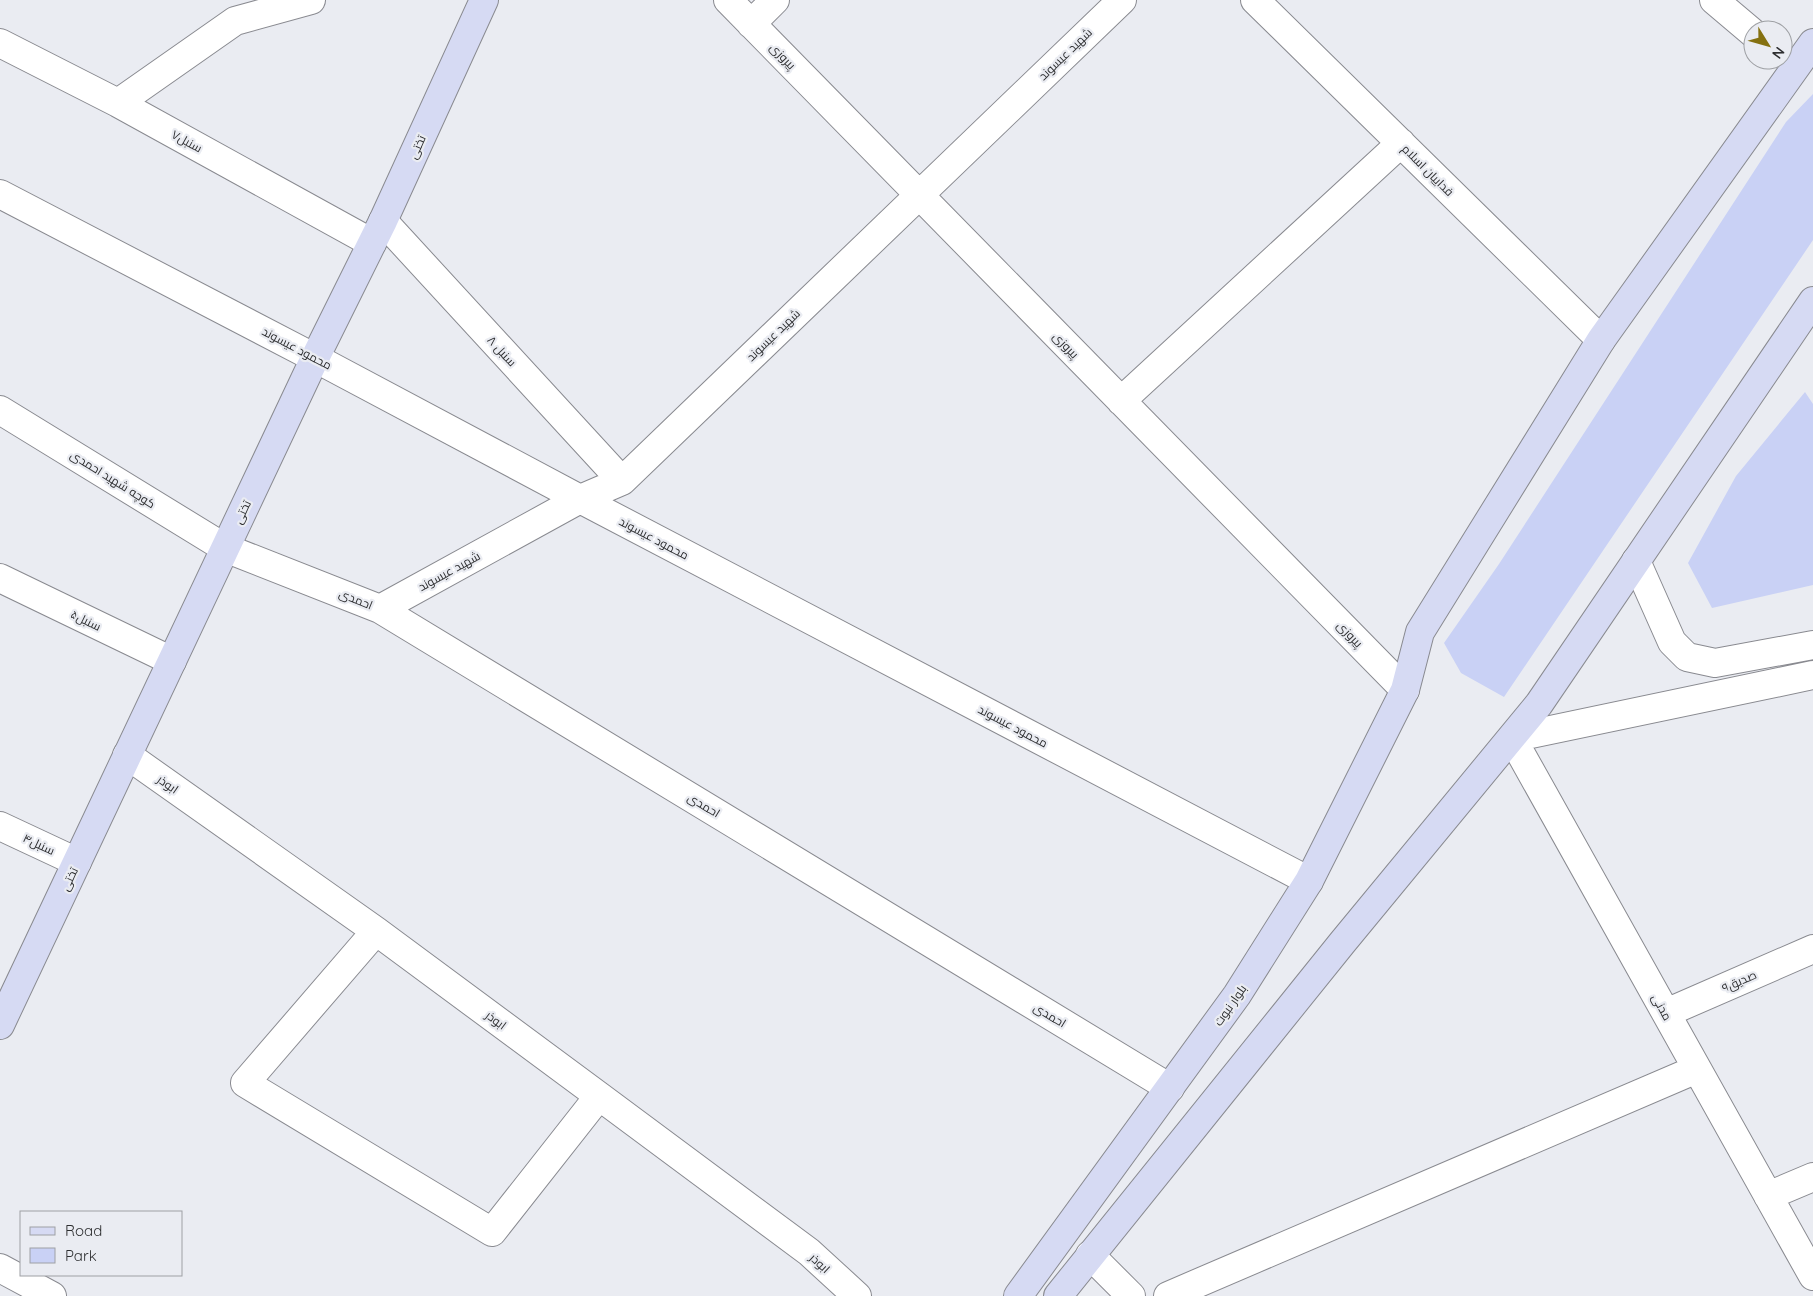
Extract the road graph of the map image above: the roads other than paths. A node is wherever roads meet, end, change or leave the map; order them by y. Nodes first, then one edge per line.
1 (311, 0) edge
2 (484, 0) edge
3 (728, 0) edge
4 (775, 0) edge
5 (1122, 0) edge
6 (1255, 0) edge
7 (1714, 0) edge
8 (751, 24) junction
9 (1743, 25) edge
10 (0, 43) edge
11 (1813, 43) edge
12 (1793, 60) edge
13 (1784, 70) edge
14 (118, 103) junction
15 (1401, 143) junction
16 (0, 194) edge
17 (918, 195) junction
18 (378, 232) junction
19 (1813, 302) edge
20 (1601, 340) junction
21 (316, 358) junction
22 (1121, 401) junction
23 (0, 410) edge
24 (622, 481) junction
25 (580, 499) junction
26 (226, 548) junction
27 (1636, 561) junction
28 (0, 578) edge
29 (380, 609) junction
30 (1813, 646) edge
31 (172, 661) junction
32 (1813, 675) edge
33 (1405, 690) junction
34 (1512, 738) junction
35 (127, 755) junction
36 (0, 826) edge
37 (77, 862) junction
38 (1309, 881) junction
39 (376, 931) junction
40 (1813, 949) edge
41 (1666, 1013) junction
42 (0, 1025) edge
43 (1697, 1070) junction
44 (1170, 1088) junction
45 (599, 1096) junction
46 (1813, 1177) edge
47 (1768, 1196) junction
48 (1090, 1256) junction
49 (0, 1268) edge
50 (1813, 1276) edge
51 (52, 1296) edge
52 (856, 1296) edge
53 (1018, 1296) edge
54 (1058, 1296) edge
55 (1131, 1296) edge
56 (1168, 1296) edge

1 - 14 street
2 - 18 street, تختی
3 - 8 street, پیروزی
4 - 8 street
5 - 17 street, شهید عیسوند
6 - 15 street, فداییان اسلام
7 - 9 street
8 - 17 street, پیروزی
10 - 14 street, سنبل۷
11 - 12 street, بلوار نبوت
13 - 20 street, بلوار نبوت
14 - 18 street, سنبل۷
15 - 20 street, فداییان اسلام
15 - 22 street
16 - 21 street, محمود عیسوند
17 - 22 street, پیروزی
17 - 24 street, شهید عیسوند
18 - 21 street, تختی
18 - 24 street, سنبل ۸
19 - 27 street
20 - 33 street, بلوار نبوت
21 - 25 street, محمود عیسوند
21 - 26 street, تختی
22 - 33 street, پیروزی
23 - 26 street, کوچه شهید احمدی
24 - 25 street, شهید عیسوند
25 - 29 street, شهید عیسوند
25 - 38 street, محمود عیسوند
26 - 29 street, احمدی
26 - 31 street, تختی
27 - 30 street
27 - 34 street
28 - 31 street, سنبل۵
29 - 44 street, احمدی
31 - 35 street, تختی
32 - 34 street
33 - 38 street, بلوار نبوت
34 - 41 street, مدنی
34 - 48 street
35 - 37 street, تختی
35 - 39 street, ابوذر
36 - 37 street, سنبل۴
37 - 42 street, تختی
38 - 44 street, بلوار نبوت
39 - 45 street, ابوذر
39 - 45 street
40 - 41 street, صدیق۹
41 - 43 street, مدنی
43 - 47 street, مدنی
43 - 56 street
44 - 53 street, بلوار نبوت
45 - 52 street, ابوذر
46 - 47 street
47 - 50 street, مدنی
48 - 54 street
48 - 55 street
49 - 51 street

